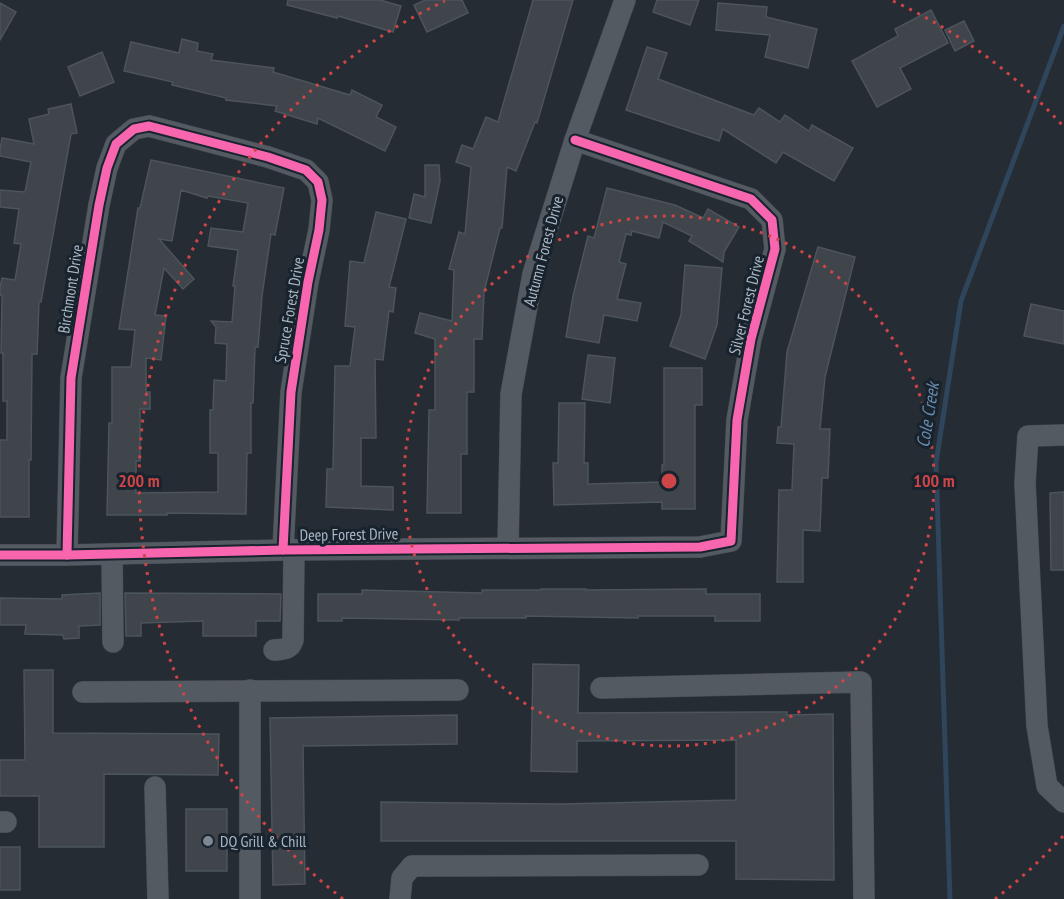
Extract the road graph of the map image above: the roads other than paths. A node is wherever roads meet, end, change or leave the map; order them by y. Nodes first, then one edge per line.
1 (625, 0) edge
2 (575, 140) junction
3 (221, 145) joint
4 (1064, 435) edge
5 (662, 547) joint
6 (508, 548) junction
7 (289, 550) junction
8 (112, 554) junction
9 (0, 555) edge
10 (67, 555) junction
11 (113, 642) dead end
12 (274, 650) dead end
13 (601, 688) dead end
14 (250, 690) junction
15 (458, 690) dead end
16 (83, 692) dead end
17 (155, 787) dead end
18 (1064, 802) edge
19 (698, 865) dead end
20 (158, 899) edge
21 (250, 899) edge
22 (400, 899) edge
23 (864, 899) edge

1 - 2 street, Autumn Forest Drive
2 - 5 street, Silver Forest Drive
2 - 6 street, Autumn Forest Drive
3 - 7 street, Spruce Forest Drive
3 - 10 street, Birchmont Drive
4 - 18 street
5 - 6 street, Deep Forest Drive
6 - 7 street, Deep Forest Drive
7 - 8 street, Deep Forest Drive
7 - 12 street, Spruce Forest Drive
8 - 10 street, Deep Forest Drive
8 - 11 street
9 - 10 street, Deep Forest Drive
13 - 23 street
14 - 15 street
14 - 16 street
14 - 21 street
17 - 20 street
19 - 22 street

